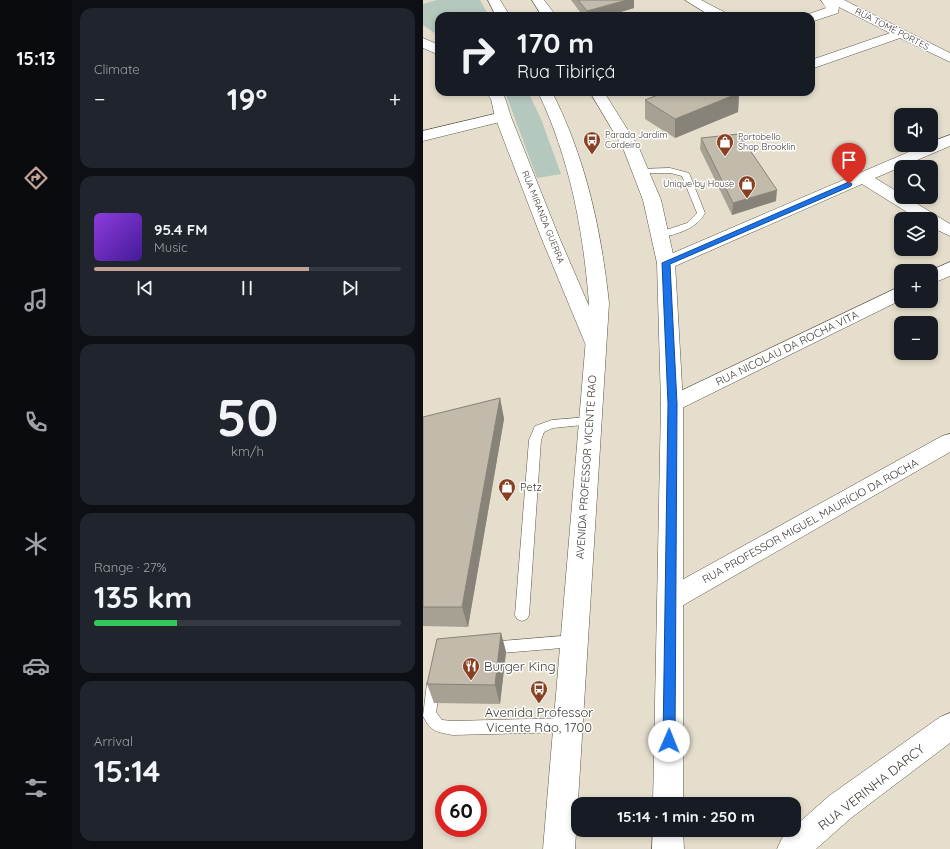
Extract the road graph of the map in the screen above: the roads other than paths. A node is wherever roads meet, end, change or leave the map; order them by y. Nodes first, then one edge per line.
1 (494, 0) edge
2 (538, 0) edge
3 (691, 0) edge
4 (827, 0) edge
5 (834, 0) edge
6 (863, 2) dead end
7 (848, 7) junction
8 (501, 12) edge
9 (546, 12) edge
10 (714, 12) edge
11 (815, 17) edge
12 (900, 34) junction
13 (423, 42) edge
14 (435, 49) edge
15 (950, 58) edge
16 (815, 64) edge
17 (496, 96) edge
18 (547, 96) edge
19 (599, 96) edge
20 (503, 117) junction
21 (423, 136) edge
22 (950, 140) edge
23 (640, 171) junction
24 (863, 178) junction
25 (919, 212) edge
26 (938, 223) edge
27 (950, 231) edge
28 (660, 235) junction
29 (666, 263) junction
30 (950, 268) edge
31 (938, 274) edge
32 (894, 295) edge
33 (595, 343) junction
34 (672, 404) junction
35 (589, 421) junction
36 (950, 442) edge
37 (671, 599) junction
38 (522, 615) dead end
39 (573, 641) junction
40 (480, 649) edge
41 (436, 668) edge
42 (567, 725) junction
43 (950, 726) edge
44 (668, 797) edge
45 (668, 837) edge
46 (559, 849) edge
47 (668, 849) edge
48 (793, 849) edge

1 - 8 street
2 - 9 street
3 - 10 street
4 - 11 street
5 - 7 street, RUA TOMÉ PORTES
6 - 7 street
7 - 12 street, RUA TOMÉ PORTES
12 - 15 street, RUA TOMÉ PORTES
12 - 16 street
13 - 14 street
17 - 20 street, RUA MIRANDA GUERRA
18 - 33 street, AVENIDA PROFESSOR VICENTE RAO
19 - 23 street
20 - 21 street
20 - 33 street, RUA MIRANDA GUERRA
22 - 24 street
23 - 28 street
23 - 28 lane
24 - 25 street
24 - 29 street
26 - 27 street
28 - 29 street
29 - 34 street
30 - 31 street
32 - 34 street, RUA NICOLAU DA ROCHA VITA
33 - 35 street, AVENIDA PROFESSOR VICENTE RAO
34 - 37 street
35 - 38 lane
35 - 39 street, AVENIDA PROFESSOR VICENTE RAO
36 - 37 street, RUA PROFESSOR MIGUEL MAURÍCIO DA ROCHA
37 - 44 street
39 - 40 lane
39 - 42 street, AVENIDA PROFESSOR VICENTE RAO
41 - 42 lane
42 - 46 street, AVENIDA PROFESSOR VICENTE RAO
43 - 48 street, RUA VERINHA DARCY
45 - 47 street

